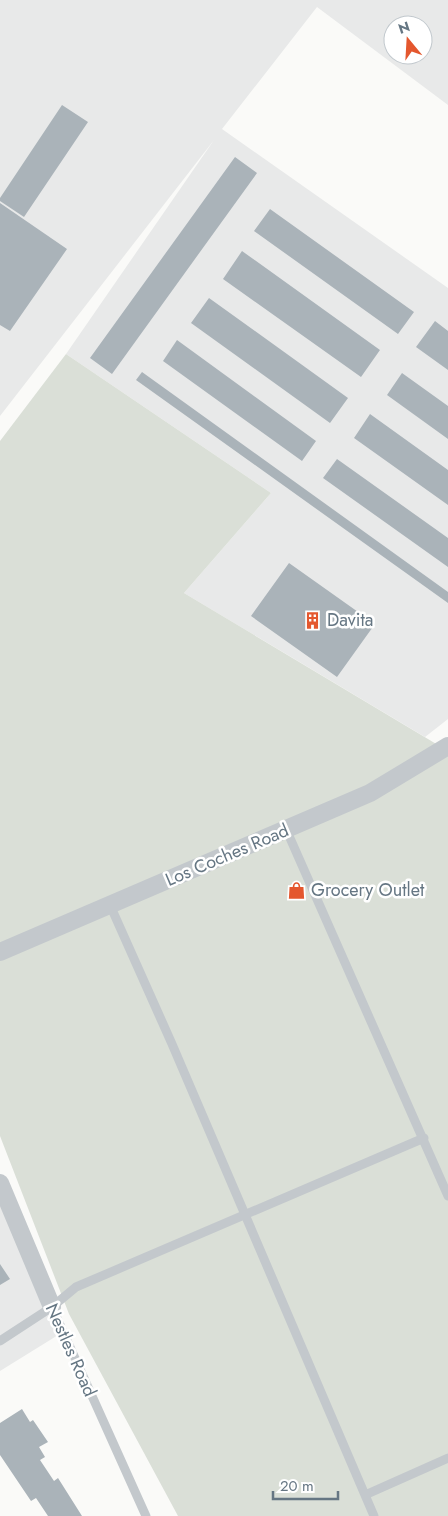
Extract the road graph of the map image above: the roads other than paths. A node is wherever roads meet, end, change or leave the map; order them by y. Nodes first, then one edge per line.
1 (448, 746) edge
2 (286, 829) junction
3 (110, 905) junction
4 (0, 952) edge
5 (424, 1138) junction
6 (0, 1183) edge
7 (448, 1196) edge
8 (244, 1213) junction
9 (52, 1307) junction
10 (0, 1341) edge
11 (448, 1458) edge
12 (365, 1495) junction
13 (146, 1516) edge
14 (374, 1516) edge

1 - 2 street, Los Coches Road
2 - 3 street, Los Coches Road
2 - 5 lane
3 - 4 street, Los Coches Road
3 - 8 lane
5 - 7 lane
5 - 8 lane
6 - 9 street, Nestles Road
8 - 9 lane
8 - 12 lane
9 - 10 lane
9 - 13 lane, Nestles Road
11 - 12 lane
12 - 14 lane

